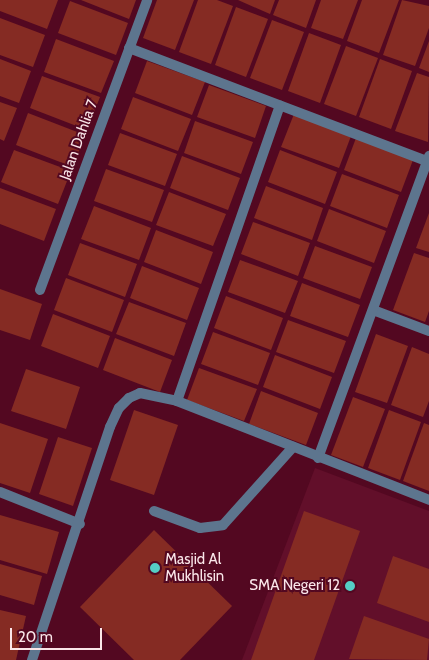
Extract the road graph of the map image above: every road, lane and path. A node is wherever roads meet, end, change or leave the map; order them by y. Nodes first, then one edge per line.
1 (147, 0) edge
2 (129, 48) junction
3 (280, 104) junction
4 (428, 160) edge
5 (40, 290) dead end
6 (373, 310) junction
7 (429, 331) edge
8 (177, 401) junction
9 (293, 447) junction
10 (318, 458) junction
11 (0, 492) edge
12 (429, 500) edge
13 (154, 511) dead end
14 (80, 524) junction
15 (32, 660) edge

1 - 2 street, Jalan Dahlia 7
2 - 3 street
2 - 5 street, Jalan Dahlia 7
3 - 4 street
3 - 8 street
4 - 6 street
6 - 7 street
6 - 10 street
8 - 9 street
8 - 14 street
9 - 10 street
9 - 13 street
10 - 12 street
11 - 14 street
14 - 15 street

